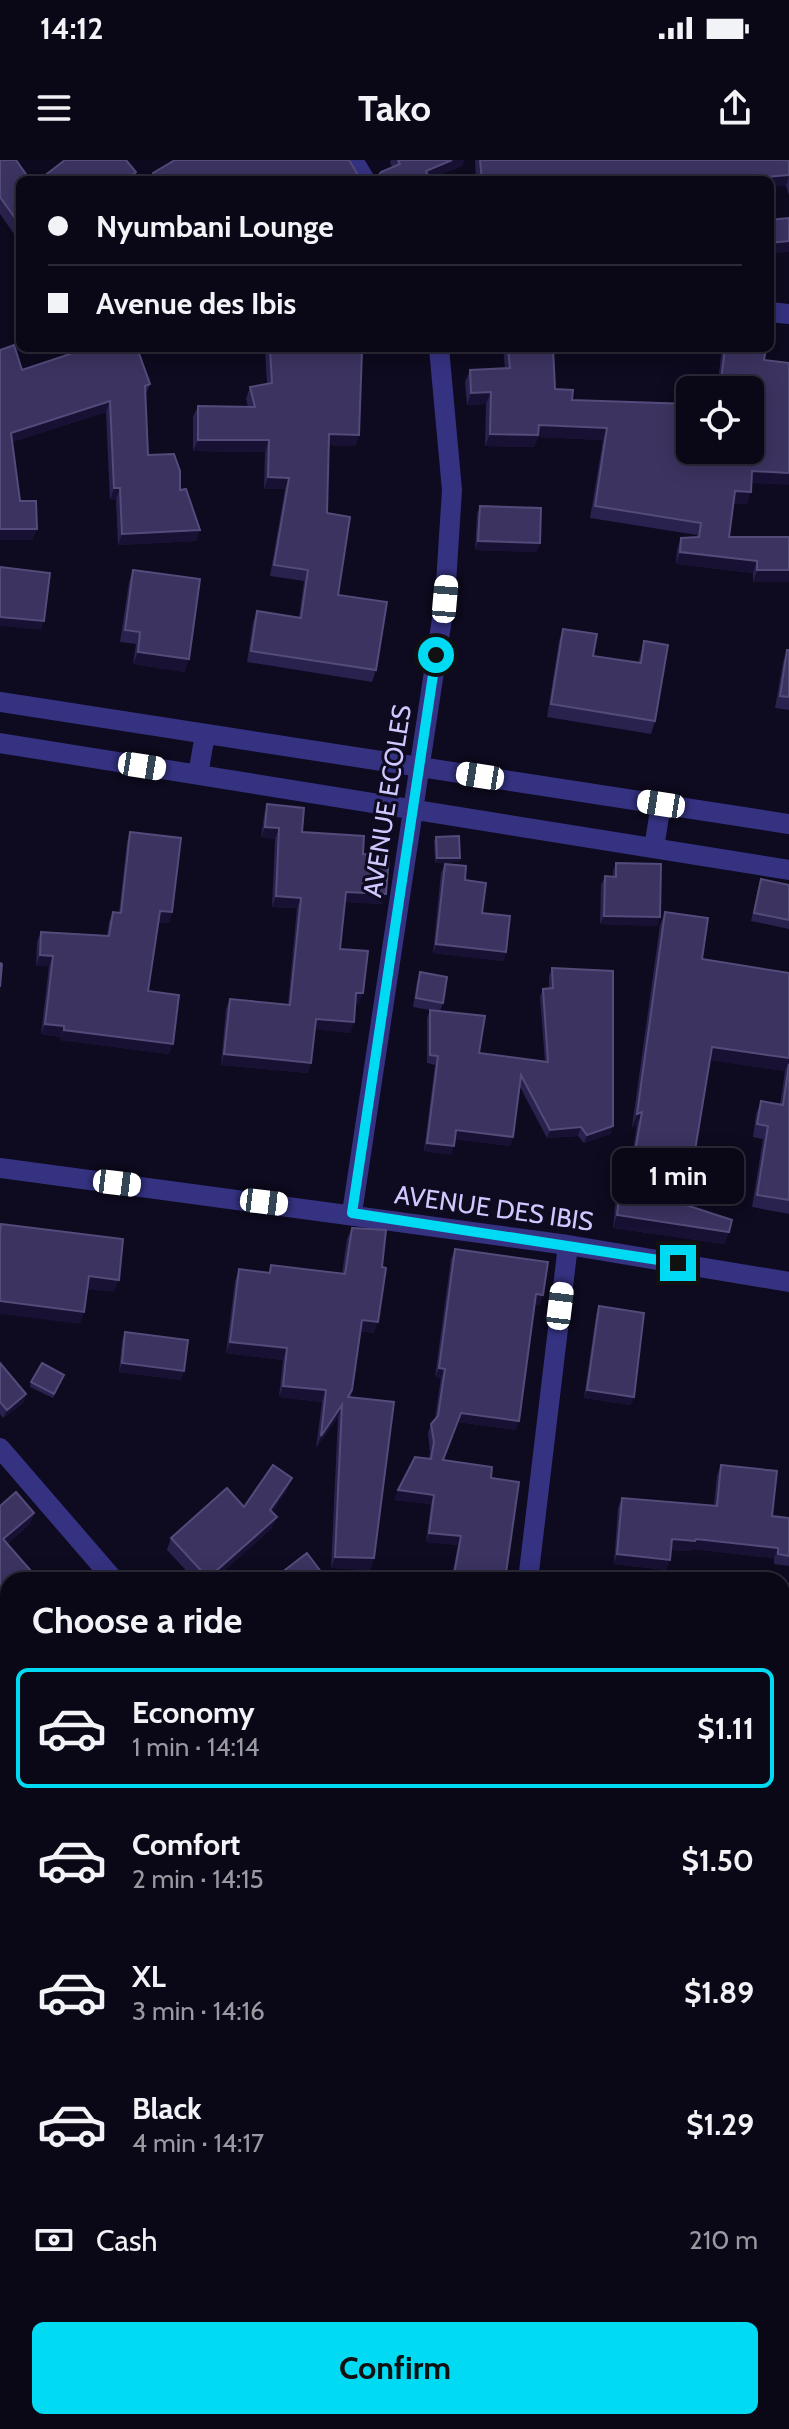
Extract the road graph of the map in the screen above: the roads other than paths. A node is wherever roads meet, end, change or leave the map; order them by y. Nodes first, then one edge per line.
1 (439, 352) edge
2 (0, 702) edge
3 (205, 734) junction
4 (0, 743) edge
5 (420, 767) junction
6 (198, 775) junction
7 (661, 804) junction
8 (411, 810) junction
9 (789, 824) edge
10 (654, 848) junction
11 (789, 870) edge
12 (0, 1168) edge
13 (352, 1213) junction
14 (568, 1245) junction
15 (789, 1282) edge
16 (0, 1448) edge
17 (107, 1572) edge
18 (529, 1572) edge

1 - 5 street, AVENUE ECOLES
2 - 3 street
3 - 5 street
3 - 6 street
4 - 6 street
5 - 7 street
5 - 8 street, AVENUE ECOLES
6 - 8 street
7 - 9 street
7 - 10 street
8 - 10 street
8 - 13 street, AVENUE ECOLES
10 - 11 street
12 - 13 street, AVENUE DES IBIS
13 - 14 street, AVENUE DES IBIS
14 - 15 street, AVENUE DES IBIS
14 - 18 street
16 - 17 street

